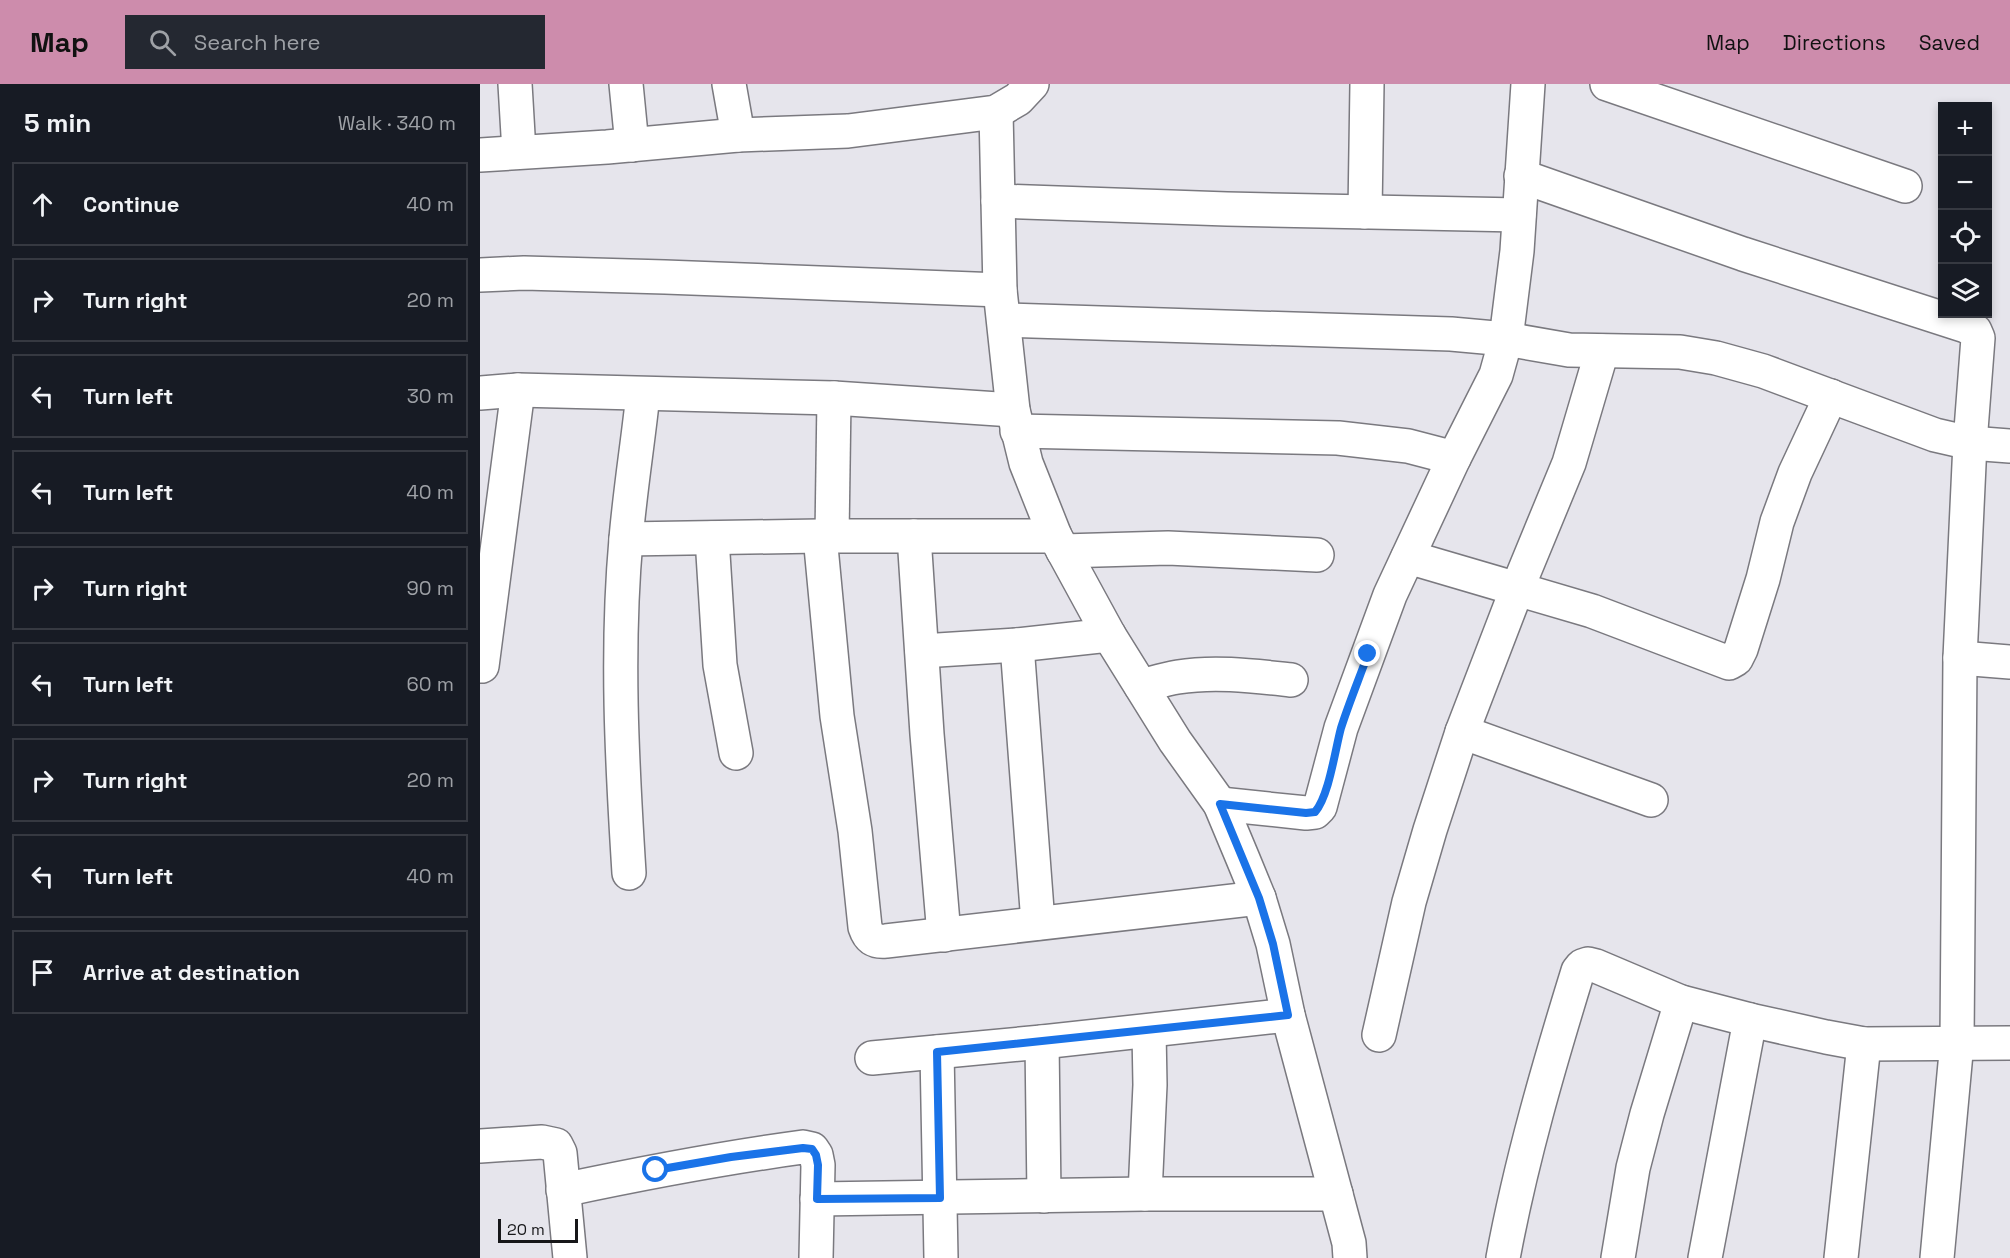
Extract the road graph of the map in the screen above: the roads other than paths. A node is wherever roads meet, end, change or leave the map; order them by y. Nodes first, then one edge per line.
1 (515, 84) edge
2 (626, 84) edge
3 (729, 84) edge
4 (1032, 84) edge
5 (1367, 84) edge
6 (1528, 84) edge
7 (1607, 84) edge
8 (996, 112) junction
9 (738, 135) junction
10 (632, 145) junction
11 (519, 152) junction
12 (480, 155) edge
13 (1521, 176) junction
14 (1905, 186) dead end
15 (998, 201) junction
16 (1365, 212) junction
17 (1519, 215) junction
18 (480, 275) edge
19 (1002, 305) junction
20 (1506, 339) junction
21 (1602, 351) junction
22 (518, 390) junction
23 (480, 393) edge
24 (643, 394) junction
25 (1831, 396) junction
26 (834, 398) junction
27 (1015, 420) junction
28 (1970, 443) junction
29 (2010, 447) edge
30 (1454, 458) junction
31 (826, 536) junction
32 (914, 536) junction
33 (626, 538) junction
34 (712, 538) junction
35 (1059, 544) junction
36 (1317, 555) dead end
37 (1408, 557) junction
38 (1517, 589) junction
39 (1109, 635) junction
40 (1017, 645) junction
41 (922, 651) junction
42 (1960, 658) junction
43 (2010, 662) edge
44 (482, 666) dead end
45 (1291, 680) dead end
46 (1141, 686) junction
47 (1462, 732) junction
48 (736, 753) dead end
49 (1651, 800) dead end
50 (1220, 804) junction
51 (629, 873) dead end
52 (1259, 898) junction
53 (1038, 923) junction
54 (944, 935) junction
55 (1681, 1002) junction
56 (1288, 1015) junction
57 (1750, 1020) junction
58 (1149, 1031) junction
59 (1379, 1035) dead end
60 (1042, 1042) junction
61 (1957, 1042) junction
62 (2010, 1043) edge
63 (1864, 1044) junction
64 (937, 1052) junction
65 (872, 1058) dead end
66 (480, 1146) edge
67 (563, 1190) junction
68 (1145, 1194) junction
69 (1336, 1194) junction
70 (1044, 1196) junction
71 (940, 1198) junction
72 (817, 1199) junction
73 (570, 1258) edge
74 (816, 1258) edge
75 (941, 1258) edge
76 (1350, 1258) edge
77 (1503, 1258) edge
78 (1618, 1258) edge
79 (1705, 1258) edge
80 (1841, 1258) edge
81 (1937, 1258) edge

1 - 11 street
2 - 10 street
3 - 9 street
4 - 8 street
5 - 16 street
6 - 13 street
7 - 14 street
8 - 9 street
8 - 15 street
9 - 10 street
10 - 11 street
11 - 12 street
13 - 17 street
13 - 28 street
15 - 16 street
15 - 19 street
16 - 17 street
17 - 20 street
18 - 19 street
19 - 20 street
19 - 27 street
20 - 21 street
20 - 30 street
21 - 25 street
21 - 38 street
22 - 23 street
22 - 24 street
22 - 44 street
24 - 26 street
24 - 33 street
25 - 28 street
25 - 38 street
26 - 27 street
26 - 31 street
27 - 30 street
27 - 35 street
28 - 29 street
28 - 42 street
30 - 37 street
31 - 32 street
31 - 34 street
31 - 54 street
32 - 35 street
32 - 41 street
33 - 34 street
33 - 51 street
34 - 48 street
35 - 36 street
35 - 39 street
37 - 38 street
37 - 50 street
38 - 47 street
39 - 40 street
39 - 46 street
40 - 41 street
40 - 53 street
41 - 54 street
42 - 43 street
42 - 61 street
45 - 46 street
46 - 50 street
47 - 49 street
47 - 59 street
50 - 52 street
52 - 53 street
52 - 56 street
53 - 54 street
55 - 57 street
55 - 77 street
55 - 78 street
56 - 58 street
56 - 69 street
57 - 63 street
57 - 79 street
58 - 60 street
58 - 68 street
60 - 64 street
60 - 70 street
61 - 62 street
61 - 63 street
61 - 81 street
63 - 80 street
64 - 65 street
64 - 71 street
66 - 67 street
67 - 72 street
67 - 73 street
68 - 69 street
68 - 70 street
69 - 76 street
70 - 71 street
71 - 72 street
71 - 75 street
72 - 74 street

